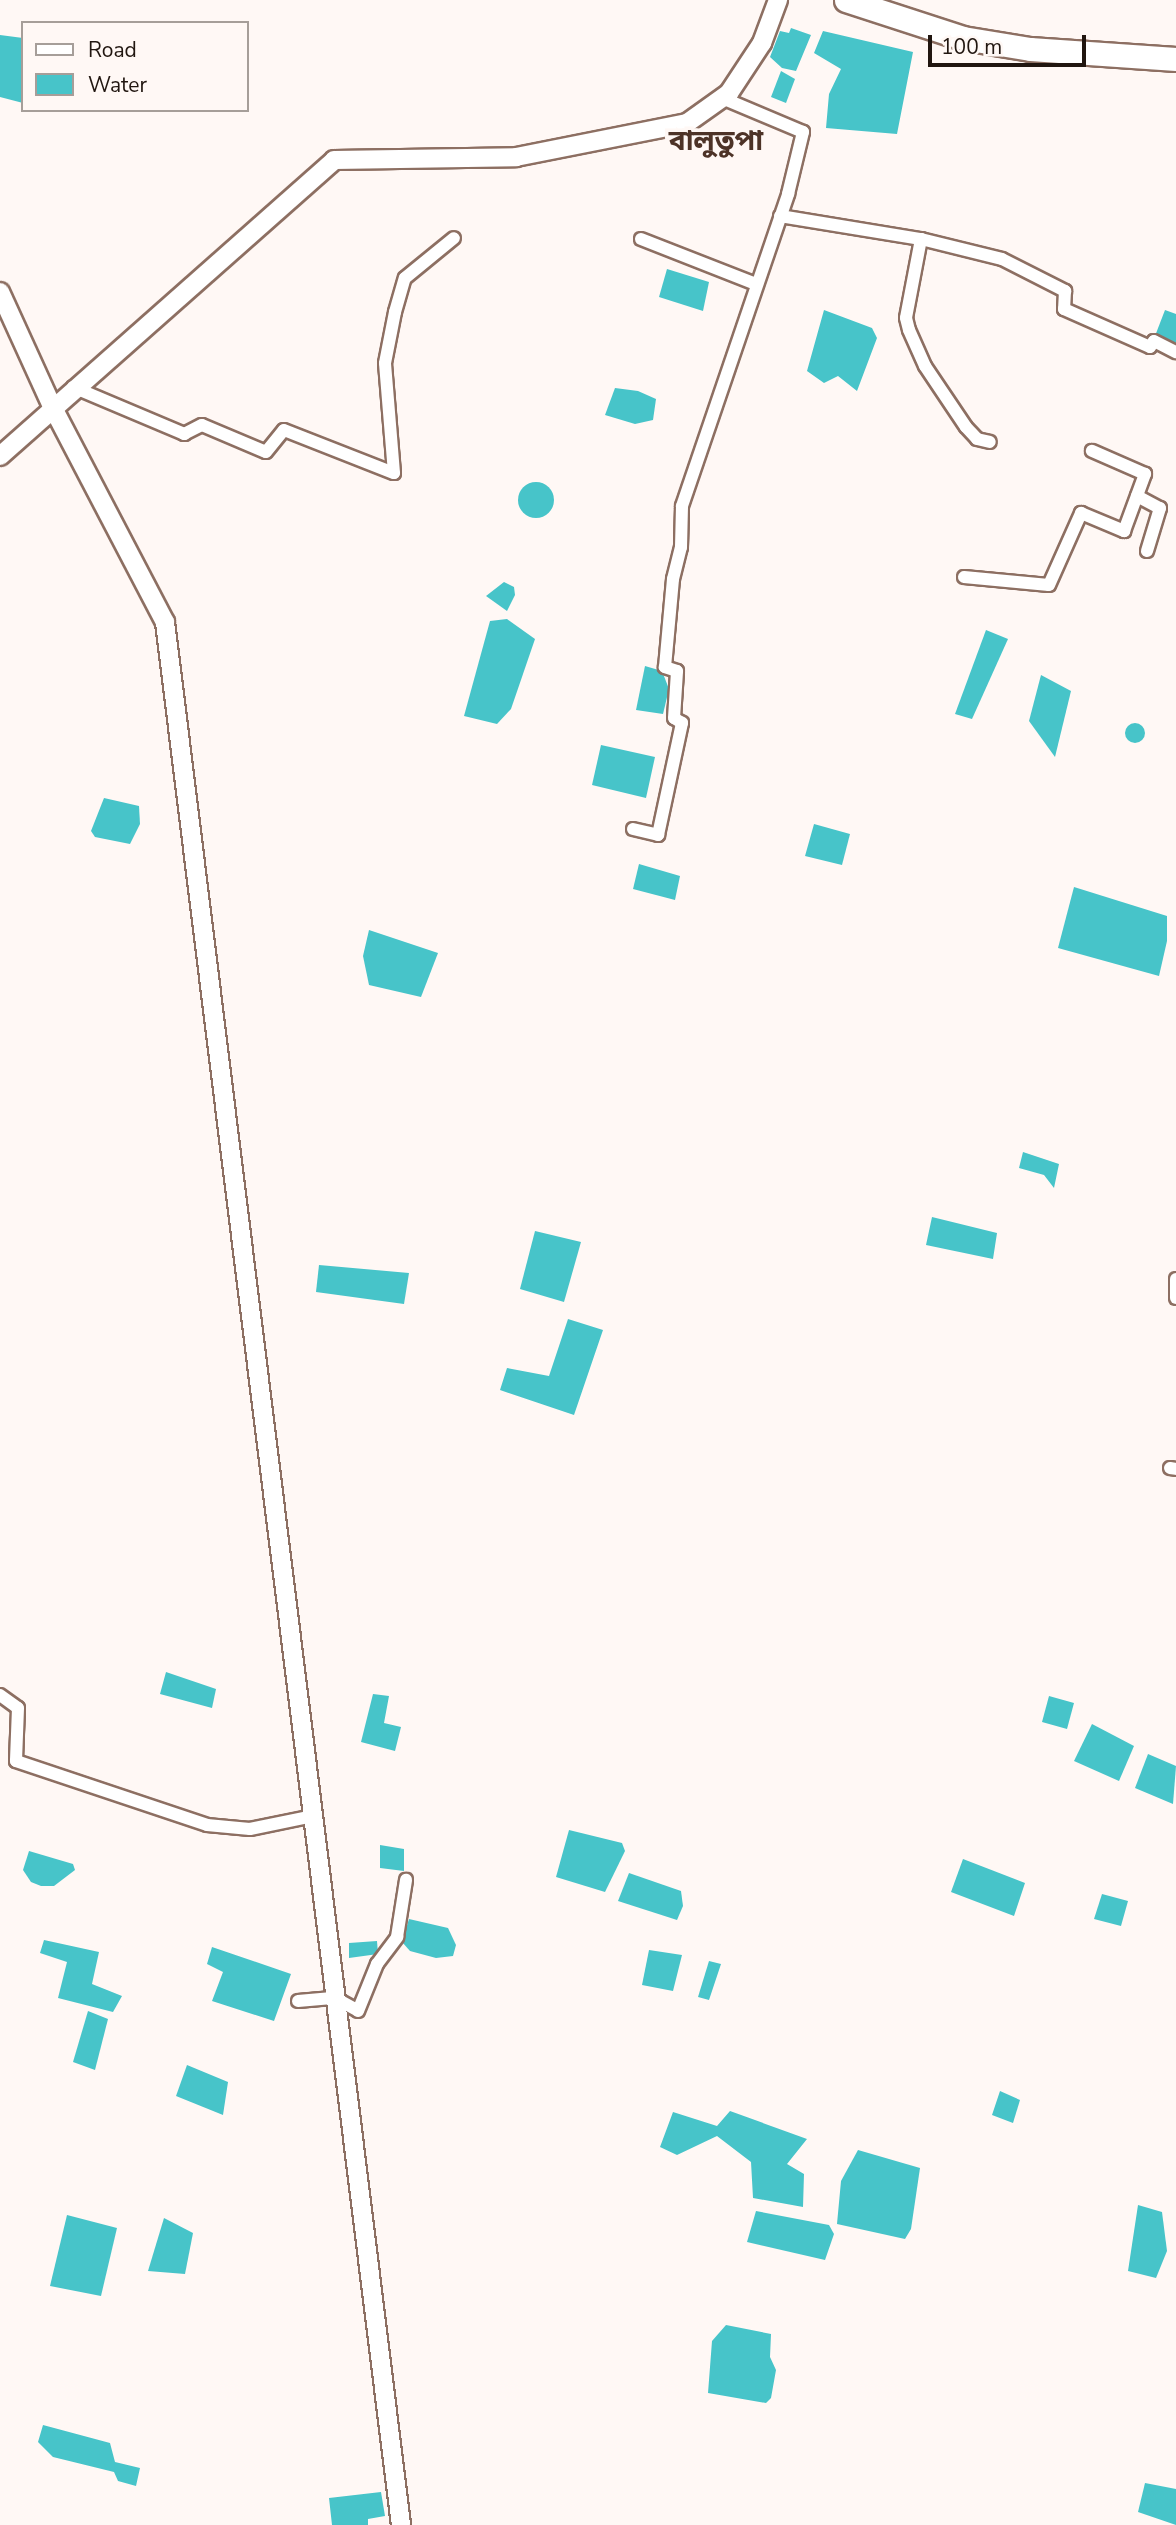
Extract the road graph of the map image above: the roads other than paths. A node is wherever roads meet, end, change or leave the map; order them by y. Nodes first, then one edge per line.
1 (778, 0) edge
2 (846, 0) edge
3 (1176, 60) edge
4 (722, 98) junction
5 (780, 216) junction
6 (454, 238) dead end
7 (641, 239) dead end
8 (921, 239) junction
9 (756, 284) junction
10 (0, 292) edge
11 (1176, 352) edge
12 (73, 387) junction
13 (52, 406) junction
14 (990, 442) dead end
15 (1092, 451) dead end
16 (0, 456) edge
17 (1137, 496) junction
18 (1147, 551) dead end
19 (964, 577) dead end
20 (633, 829) dead end
21 (1176, 1279) edge
22 (1176, 1298) edge
23 (0, 1695) edge
24 (313, 1816) junction
25 (406, 1880) dead end
26 (335, 1998) junction
27 (298, 2001) dead end
28 (401, 2525) edge

1 - 4 street
2 - 3 highway
4 - 5 street
4 - 12 street
5 - 8 street
5 - 9 street
6 - 12 street
7 - 9 street
8 - 11 street
8 - 14 street
9 - 20 street
10 - 13 street
12 - 13 street
13 - 16 street
13 - 24 street
15 - 17 street
17 - 18 street
17 - 19 street
21 - 22 street
23 - 24 street
24 - 26 street
25 - 26 street
26 - 27 street
26 - 28 street

